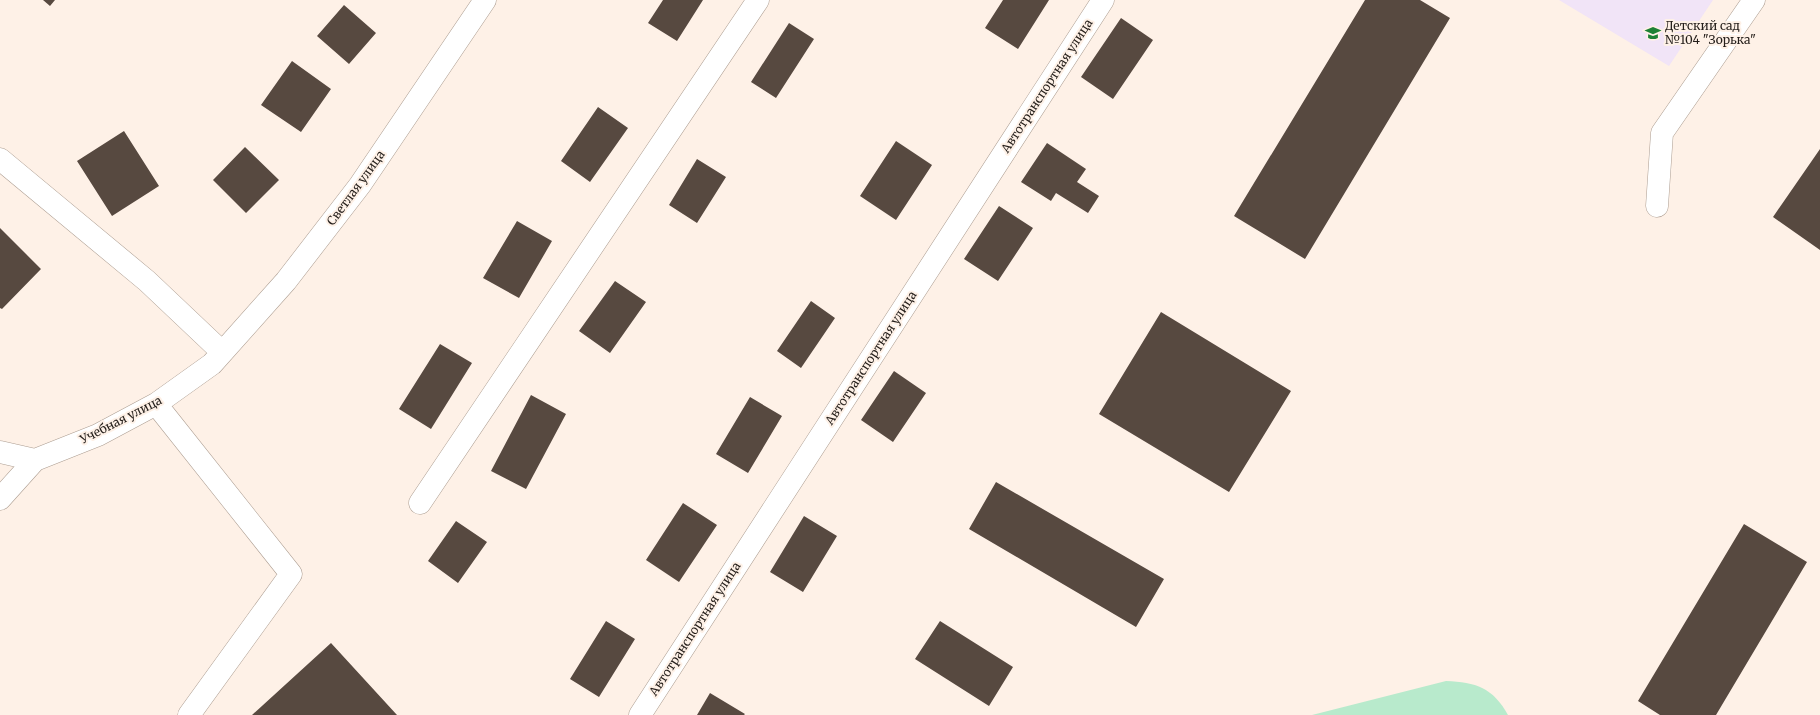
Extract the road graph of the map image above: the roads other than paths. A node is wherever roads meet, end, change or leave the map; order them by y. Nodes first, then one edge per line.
1 (485, 0) edge
2 (758, 0) edge
3 (1103, 0) edge
4 (1754, 0) edge
5 (0, 159) edge
6 (1657, 206) dead end
7 (217, 358) junction
8 (156, 404) junction
9 (0, 452) edge
10 (35, 460) junction
11 (0, 499) edge
12 (420, 503) dead end
13 (189, 715) edge
14 (640, 715) edge

1 - 7 street, Светлая улица
2 - 12 street
3 - 14 street, Автотранспортная улица
4 - 6 street
5 - 7 street
7 - 8 street, Учебная улица
8 - 10 street, Учебная улица
8 - 13 street
9 - 10 street
10 - 11 street

